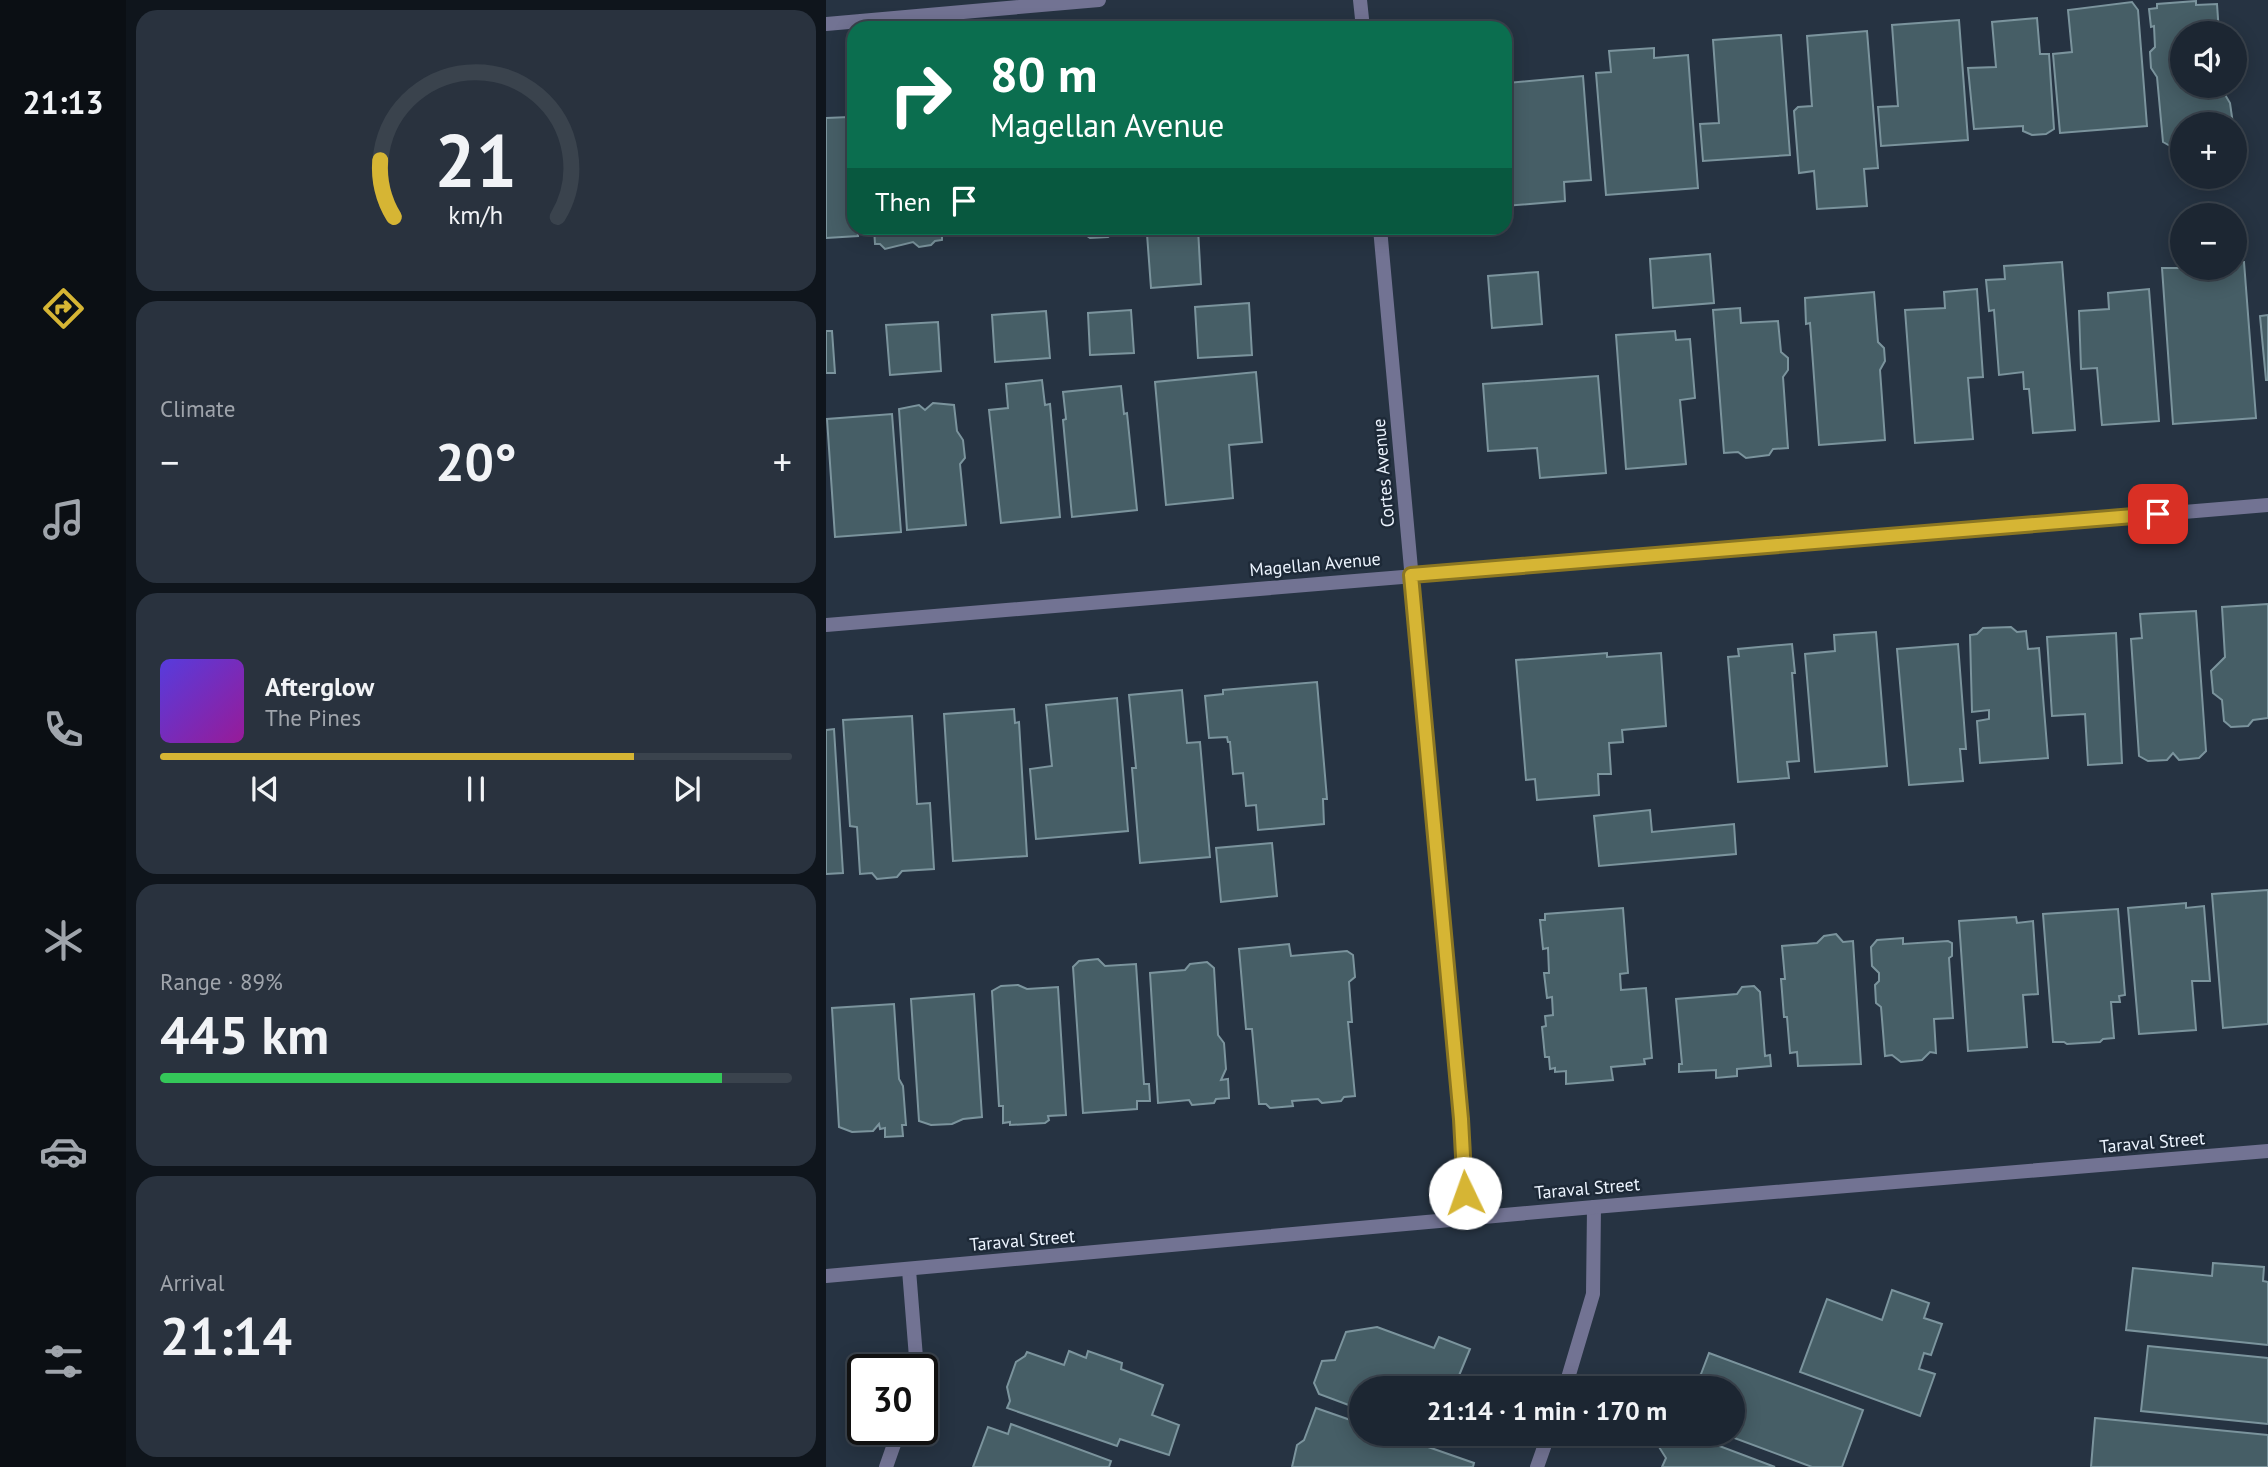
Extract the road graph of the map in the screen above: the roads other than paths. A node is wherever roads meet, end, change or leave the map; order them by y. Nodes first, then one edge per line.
1 (1099, 0) edge
2 (1360, 0) edge
3 (860, 21) edge
4 (1362, 21) edge
5 (847, 22) edge
6 (826, 24) edge
7 (1381, 235) edge
8 (2268, 505) edge
9 (1411, 575) junction
10 (826, 625) edge
11 (2268, 1151) edge
12 (1594, 1207) junction
13 (1467, 1218) junction
14 (909, 1270) junction
15 (826, 1276) edge
16 (916, 1354) edge
17 (1569, 1376) edge
18 (894, 1445) edge
19 (1544, 1446) edge
20 (886, 1467) edge
21 (1537, 1467) edge

1 - 3 street
2 - 4 street
5 - 6 street
7 - 9 street, Cortes Avenue
8 - 9 street, Magellan Avenue
9 - 10 street, Magellan Avenue
9 - 13 street, Cortes Avenue
11 - 12 street, Taraval Street
12 - 13 street, Taraval Street
12 - 17 street
13 - 14 street, Taraval Street
14 - 15 street, Taraval Street
14 - 16 street
18 - 20 street
19 - 21 street

